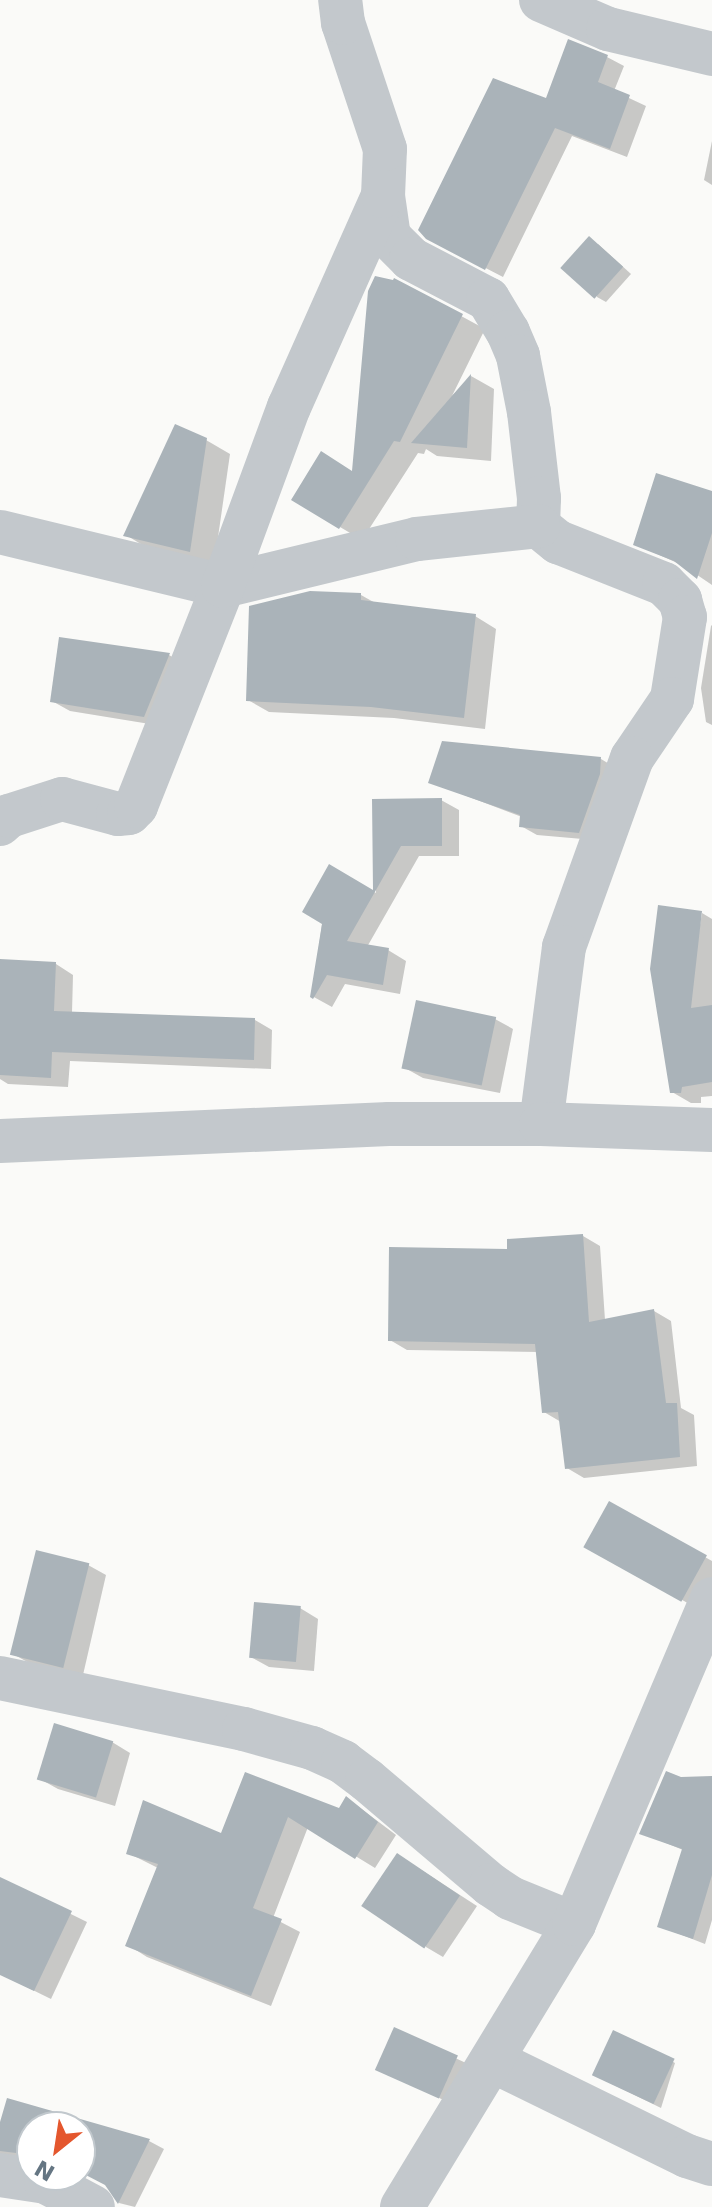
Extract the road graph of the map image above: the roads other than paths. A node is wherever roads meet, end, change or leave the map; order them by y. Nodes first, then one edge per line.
1 (340, 0) edge
2 (541, 0) edge
3 (712, 54) edge
4 (383, 196) junction
5 (538, 526) junction
6 (0, 532) edge
7 (223, 586) junction
8 (0, 824) edge
9 (541, 1124) junction
10 (712, 1130) edge
11 (0, 1141) edge
12 (712, 1599) edge
13 (0, 1678) edge
14 (574, 1924) junction
15 (493, 2061) junction
16 (712, 2164) edge
17 (0, 2175) edge
18 (93, 2207) edge
19 (402, 2207) edge

1 - 4 street
2 - 3 street
4 - 5 street
4 - 7 street
5 - 7 street
5 - 9 street
6 - 7 street
7 - 8 street
9 - 10 street
9 - 11 street
12 - 14 street
13 - 14 street
14 - 15 street
15 - 16 street
15 - 19 street
17 - 18 street

